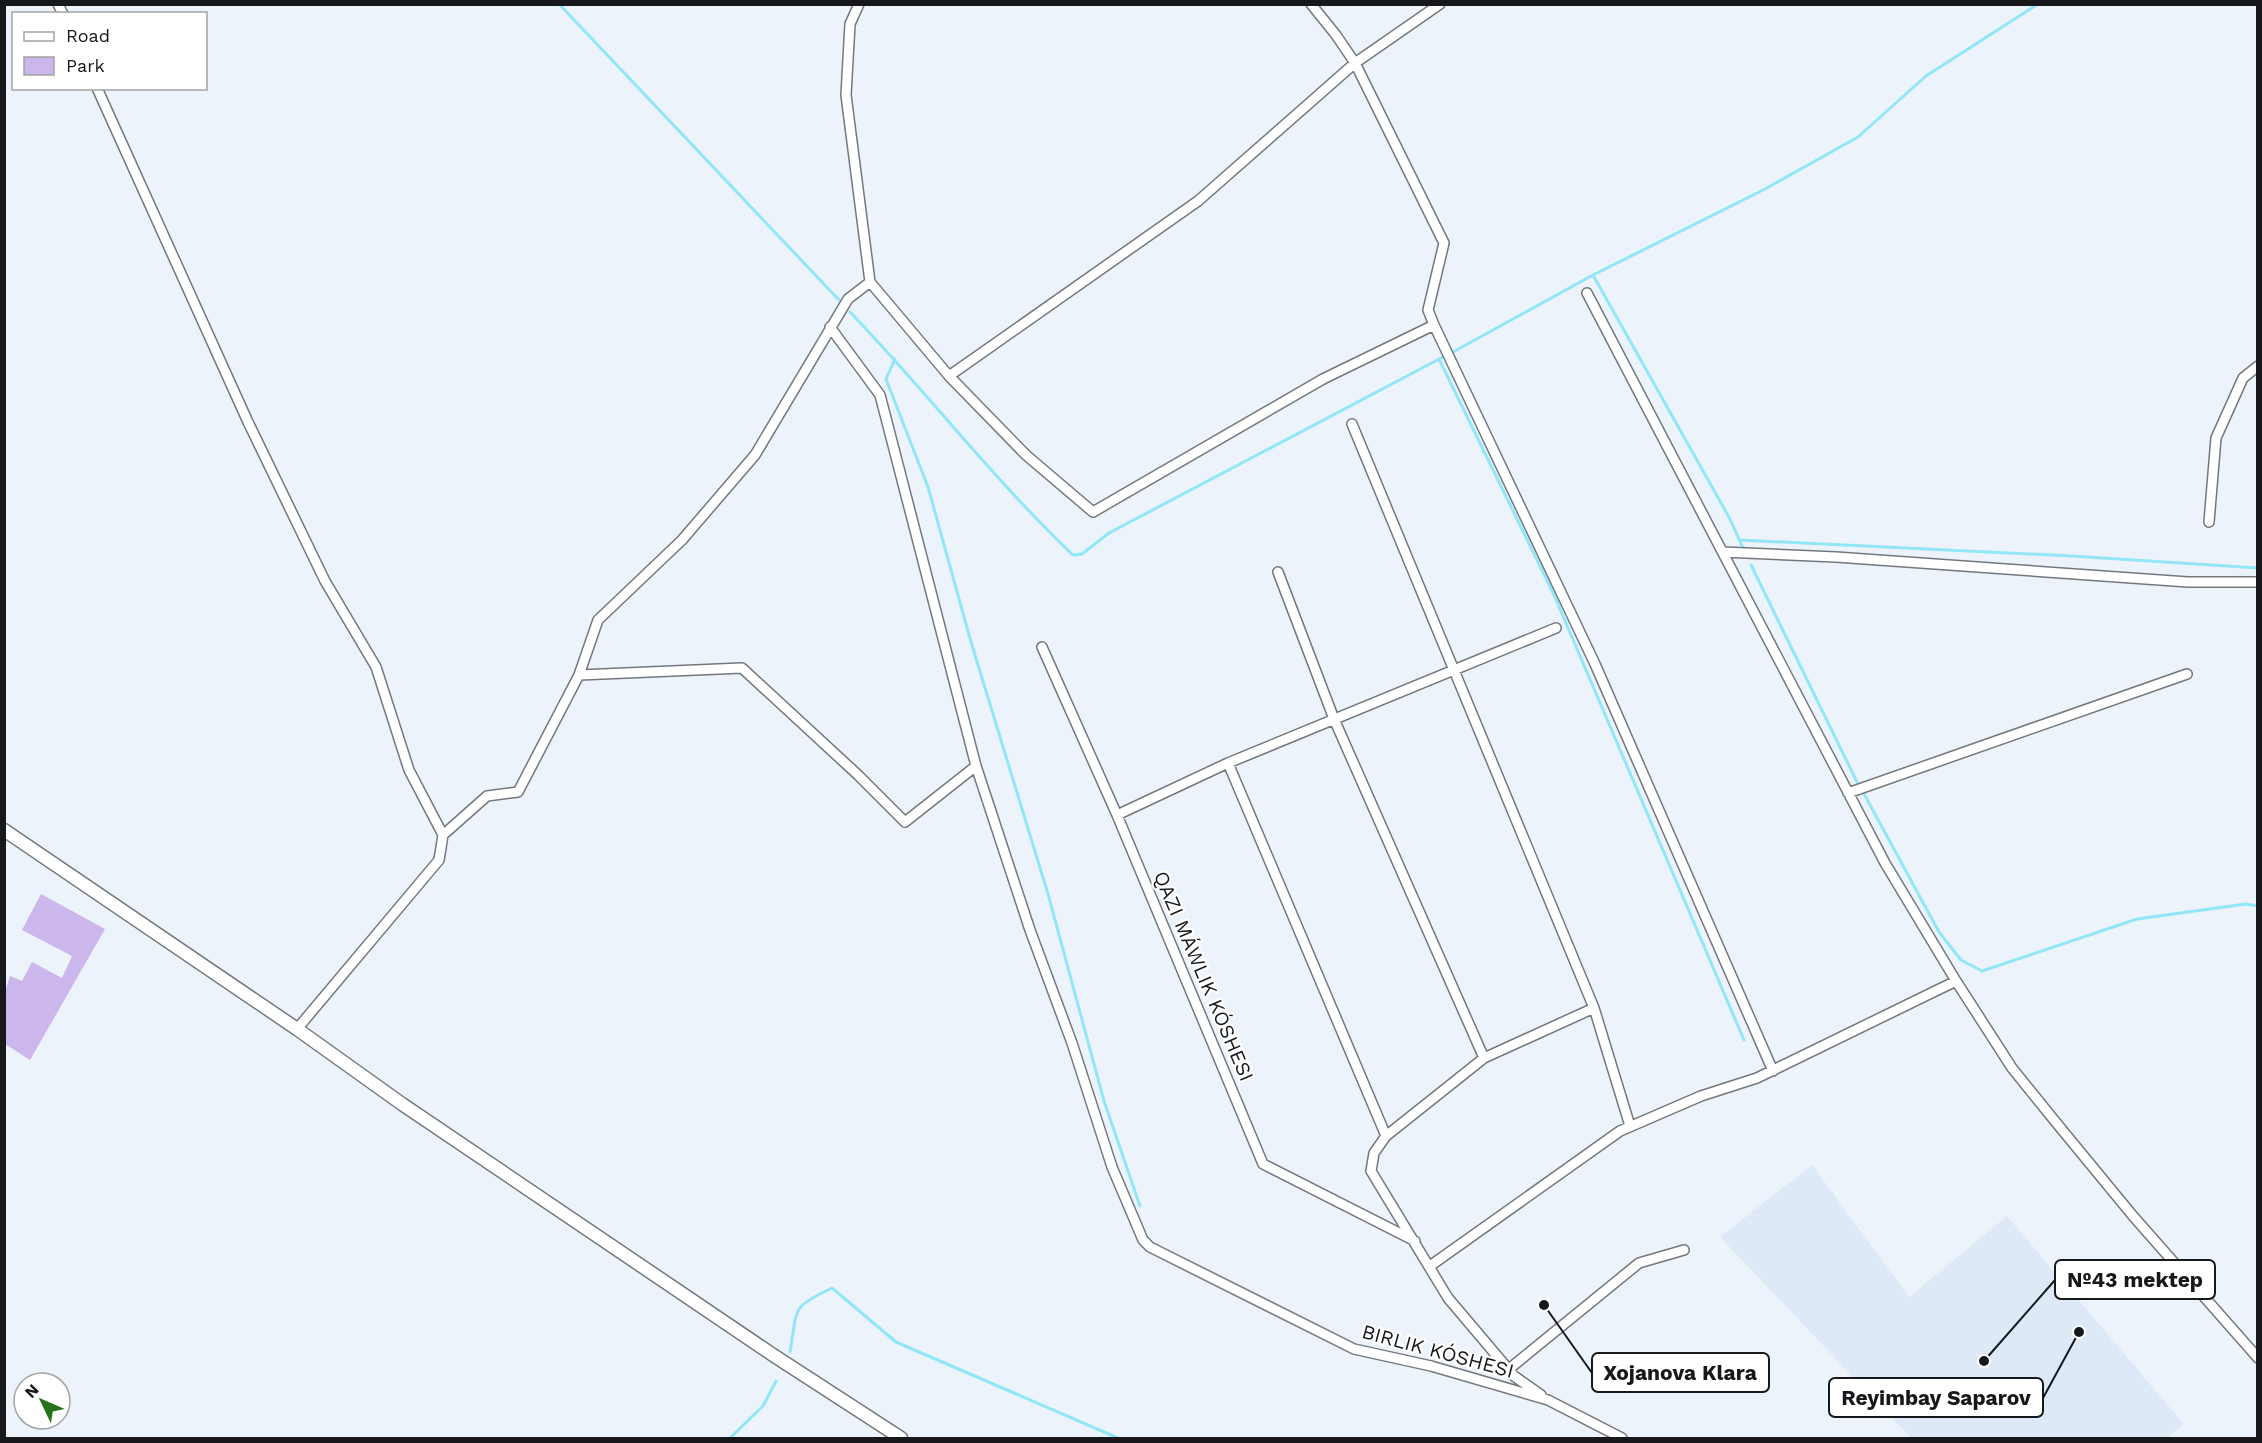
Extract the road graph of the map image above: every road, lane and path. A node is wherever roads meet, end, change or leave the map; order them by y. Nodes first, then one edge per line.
1 (859, 4) edge
2 (1311, 4) edge
3 (1440, 4) edge
4 (1355, 63) junction
5 (98, 90) edge
6 (870, 282) junction
7 (1587, 293) dead end
8 (1434, 325) junction
9 (830, 327) junction
10 (2258, 366) edge
11 (949, 376) junction
12 (1352, 424) dead end
13 (2209, 522) dead end
14 (1723, 552) junction
15 (1278, 572) dead end
16 (2258, 582) edge
17 (1556, 628) dead end
18 (1042, 647) dead end
19 (1452, 669) junction
20 (2187, 674) dead end
21 (579, 675) junction
22 (1334, 719) junction
23 (1228, 763) junction
24 (976, 766) junction
25 (1848, 793) junction
26 (1117, 816) junction
27 (4, 830) edge
28 (443, 834) junction
29 (1956, 981) junction
30 (1594, 1008) junction
31 (297, 1029) junction
32 (1484, 1058) junction
33 (1773, 1071) junction
34 (1630, 1126) junction
35 (1386, 1136) junction
36 (1415, 1241) junction
37 (1684, 1250) dead end
38 (1430, 1266) junction
39 (2258, 1358) edge
40 (1509, 1369) junction
41 (1548, 1400) junction
42 (901, 1438) edge
43 (1622, 1438) edge

1 - 6 street
2 - 4 street
3 - 4 street
4 - 8 street
4 - 11 street
5 - 28 street
6 - 9 street
6 - 11 street
7 - 14 street
8 - 11 street
8 - 33 street
9 - 21 street
9 - 24 street
10 - 13 street
12 - 19 street
14 - 16 street
14 - 25 street
15 - 22 street
17 - 19 street
18 - 26 street
19 - 22 street
19 - 30 street
20 - 25 street
21 - 24 street
21 - 28 street
22 - 23 street
22 - 32 street
23 - 26 street
23 - 35 street
24 - 41 street, BIRLIK KÓSHESI
25 - 29 street
26 - 36 street
27 - 31 main road
28 - 31 street
29 - 33 street
29 - 39 street
30 - 32 street
30 - 34 street
31 - 42 main road
32 - 35 street
33 - 34 street
34 - 38 street
35 - 36 street
36 - 38 street
37 - 40 street
38 - 40 street
40 - 41 street
41 - 43 street, BIRLIK KÓSHESI

